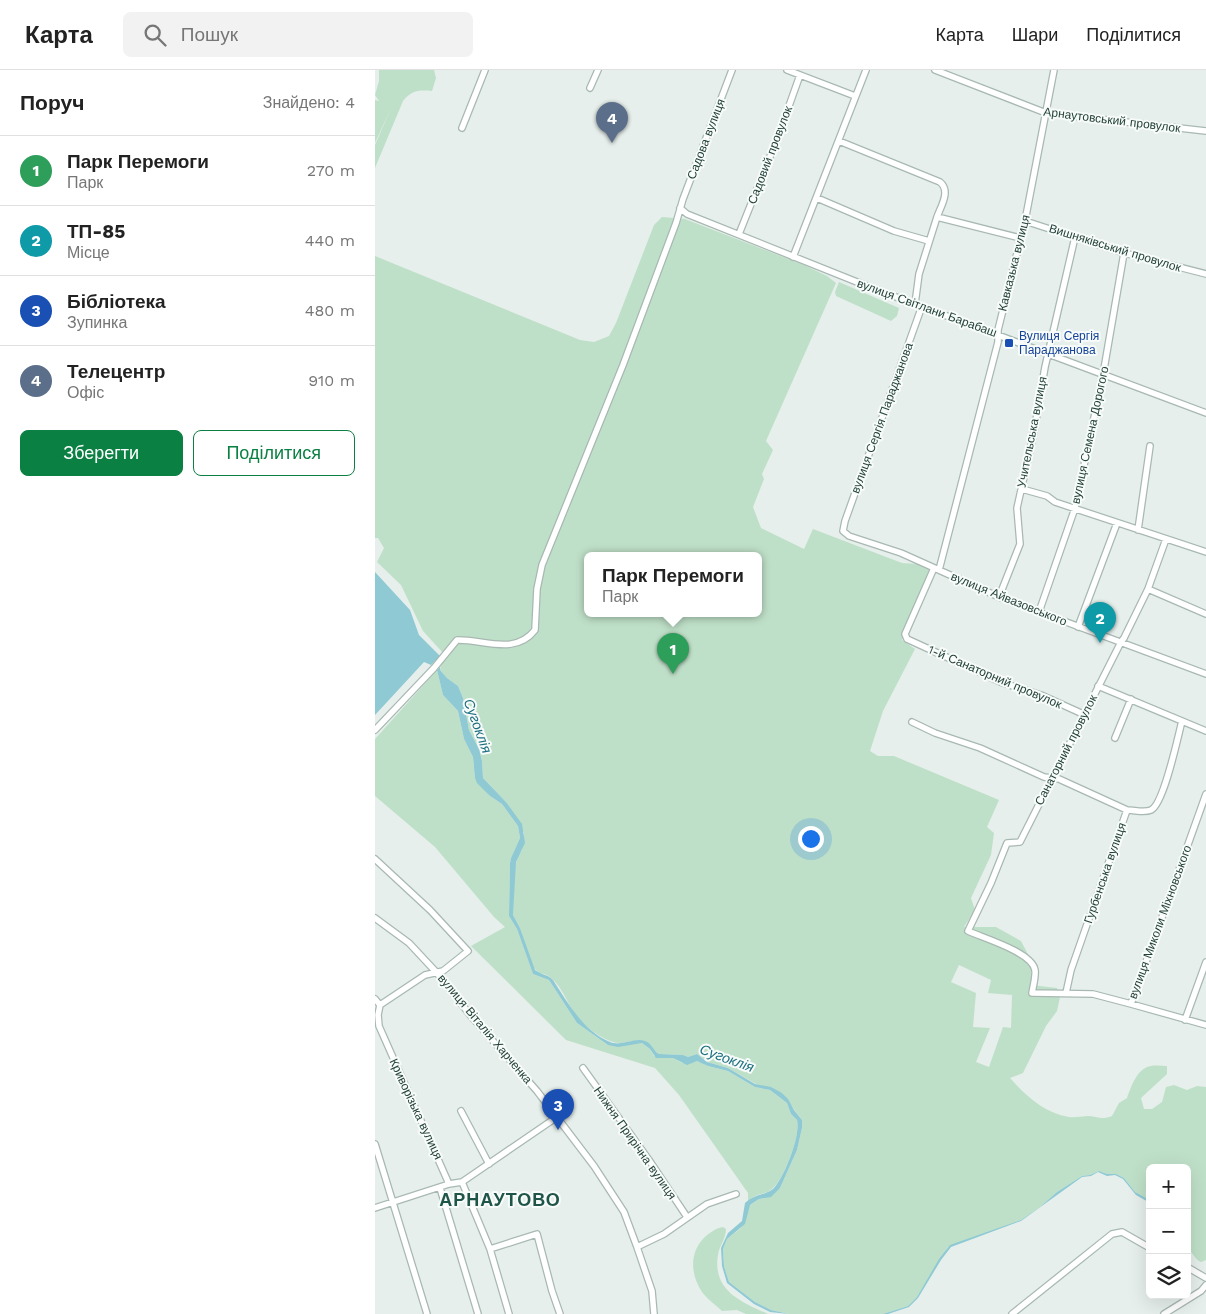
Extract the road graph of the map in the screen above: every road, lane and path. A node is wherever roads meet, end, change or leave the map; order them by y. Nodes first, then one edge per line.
1 (485, 70) edge
2 (598, 70) edge
3 (732, 70) edge
4 (787, 70) edge
5 (866, 70) edge
6 (935, 70) edge
7 (1054, 70) edge
8 (800, 75) junction
9 (590, 88) dead end
10 (855, 96) junction
11 (1046, 113) junction
12 (462, 128) dead end
13 (1206, 131) edge
14 (839, 141) junction
15 (817, 198) junction
16 (680, 208) junction
17 (937, 217) junction
18 (1025, 221) junction
19 (739, 234) junction
20 (1075, 237) junction
21 (1020, 238) junction
22 (929, 241) junction
23 (1125, 254) junction
24 (793, 257) junction
25 (1206, 274) edge
26 (915, 304) junction
27 (922, 306) junction
28 (998, 335) junction
29 (1049, 354) junction
30 (1103, 375) junction
31 (1206, 413) edge
32 (1150, 446) dead end
33 (1022, 489) junction
34 (1075, 508) junction
35 (1117, 523) junction
36 (1137, 530) junction
37 (843, 531) joint
38 (1165, 539) junction
39 (1206, 552) edge
40 (936, 569) junction
41 (1148, 589) junction
42 (999, 597) junction
43 (1039, 612) junction
44 (1206, 614) edge
45 (1079, 627) junction
46 (907, 639) joint
47 (1121, 642) junction
48 (1206, 674) edge
49 (1099, 686) junction
50 (1131, 700) junction
51 (1083, 714) junction
52 (1182, 720) junction
53 (912, 722) dead end
54 (375, 730) edge
55 (1206, 731) edge
56 (1115, 738) dead end
57 (1053, 778) junction
58 (1206, 794) edge
59 (1127, 810) junction
60 (375, 859) edge
61 (375, 918) edge
62 (1206, 962) edge
63 (437, 973) junction
64 (1067, 993) junction
65 (375, 999) edge
66 (1131, 1004) junction
67 (380, 1005) junction
68 (1185, 1020) junction
69 (1206, 1025) edge
70 (583, 1068) dead end
71 (461, 1111) dead end
72 (557, 1117) junction
73 (375, 1144) edge
74 (489, 1164) junction
75 (462, 1182) junction
76 (449, 1184) junction
77 (440, 1188) junction
78 (736, 1194) dead end
79 (394, 1202) junction
80 (375, 1208) edge
81 (687, 1217) junction
82 (1146, 1246) edge
83 (637, 1247) junction
84 (490, 1249) junction
85 (1191, 1269) edge
86 (1206, 1278) edge
87 (1206, 1285) edge
88 (427, 1314) edge
89 (478, 1314) edge
90 (509, 1314) edge
91 (560, 1314) edge
92 (655, 1314) edge
93 (1012, 1314) edge
94 (1164, 1314) edge

1 - 12 street
2 - 9 street
3 - 16 street, Садова вулиця
4 - 8 street
5 - 10 street
6 - 11 street, Арнаутовський провулок
7 - 11 street, Кавказька вулиця
8 - 10 street
8 - 19 street, Садовий провулок
10 - 14 street
11 - 13 street, Арнаутовський провулок
11 - 18 street, Кавказька вулиця
14 - 15 street
14 - 17 street
15 - 22 street
15 - 24 street
16 - 19 street, вулиця Світлани Барабаш
16 - 54 street, Садова вулиця
17 - 21 street
17 - 22 street
18 - 20 street, Вишняківський провулок
18 - 21 street, Кавказька вулиця
19 - 24 street, вулиця Світлани Барабаш
20 - 23 street, Вишняківський провулок
20 - 29 street, Учительська вулиця
21 - 28 street, Кавказька вулиця
22 - 26 street
23 - 25 street, Вишняківський провулок
23 - 30 street, вулиця Семена Дорогого
24 - 26 street, вулиця Світлани Барабаш
26 - 27 street, вулиця Світлани Барабаш
27 - 28 street, вулиця Світлани Барабаш
27 - 37 street, вулиця Сергія Параджанова
28 - 29 street, вулиця Світлани Барабаш
28 - 40 street, Кавказька вулиця
29 - 30 street, вулиця Світлани Барабаш
29 - 33 street, Учительська вулиця
30 - 31 street, вулиця Світлани Барабаш
30 - 34 street, вулиця Семена Дорогого
32 - 36 street
33 - 34 street
33 - 42 street, Учительська вулиця
34 - 35 street
34 - 43 street, вулиця Семена Дорогого
35 - 36 street
35 - 45 street
36 - 38 street
37 - 40 street, вулиця Айвазовського
38 - 39 street
38 - 41 street, Санаторний провулок
40 - 42 street, вулиця Айвазовського
40 - 46 street, Кавказька вулиця
41 - 44 street
41 - 47 street, Санаторний провулок
42 - 43 street, вулиця Айвазовського
43 - 45 street, вулиця Айвазовського
45 - 47 street, вулиця Айвазовського
46 - 51 street, 1-й Санаторний провулок
47 - 48 street, вулиця Айвазовського
47 - 49 street, Санаторний провулок
49 - 50 street, Санаторний провулок
49 - 51 street, Санаторний провулок
50 - 52 street, Санаторний провулок
50 - 56 street
51 - 57 street, Санаторний провулок
52 - 55 street, Санаторний провулок
52 - 59 street, Гурбенська вулиця
53 - 57 street
57 - 59 street
57 - 64 street, Санаторний провулок
58 - 66 street, вулиця Миколи Міхновського
59 - 64 street, Гурбенська вулиця
60 - 63 street
61 - 63 street, вулиця Віталія Харченка
62 - 68 street
63 - 67 street
63 - 72 street, вулиця Віталія Харченка
64 - 66 street
65 - 67 street
66 - 68 street, вулиця Миколи Міхновського
67 - 76 street, Криворізька вулиця
68 - 69 street, вулиця Миколи Міхновського
70 - 81 street, Нижня Прирічна вулиця
71 - 74 street
72 - 74 street
72 - 83 street, вулиця Віталія Харченка
73 - 79 street
74 - 75 street
75 - 76 street
75 - 84 street
76 - 77 street
77 - 79 street
77 - 89 street
78 - 81 street
79 - 80 street
79 - 88 street
81 - 83 street
82 - 93 street
83 - 92 street, вулиця Віталія Харченка
84 - 90 street
84 - 91 street
85 - 86 street
87 - 94 street

